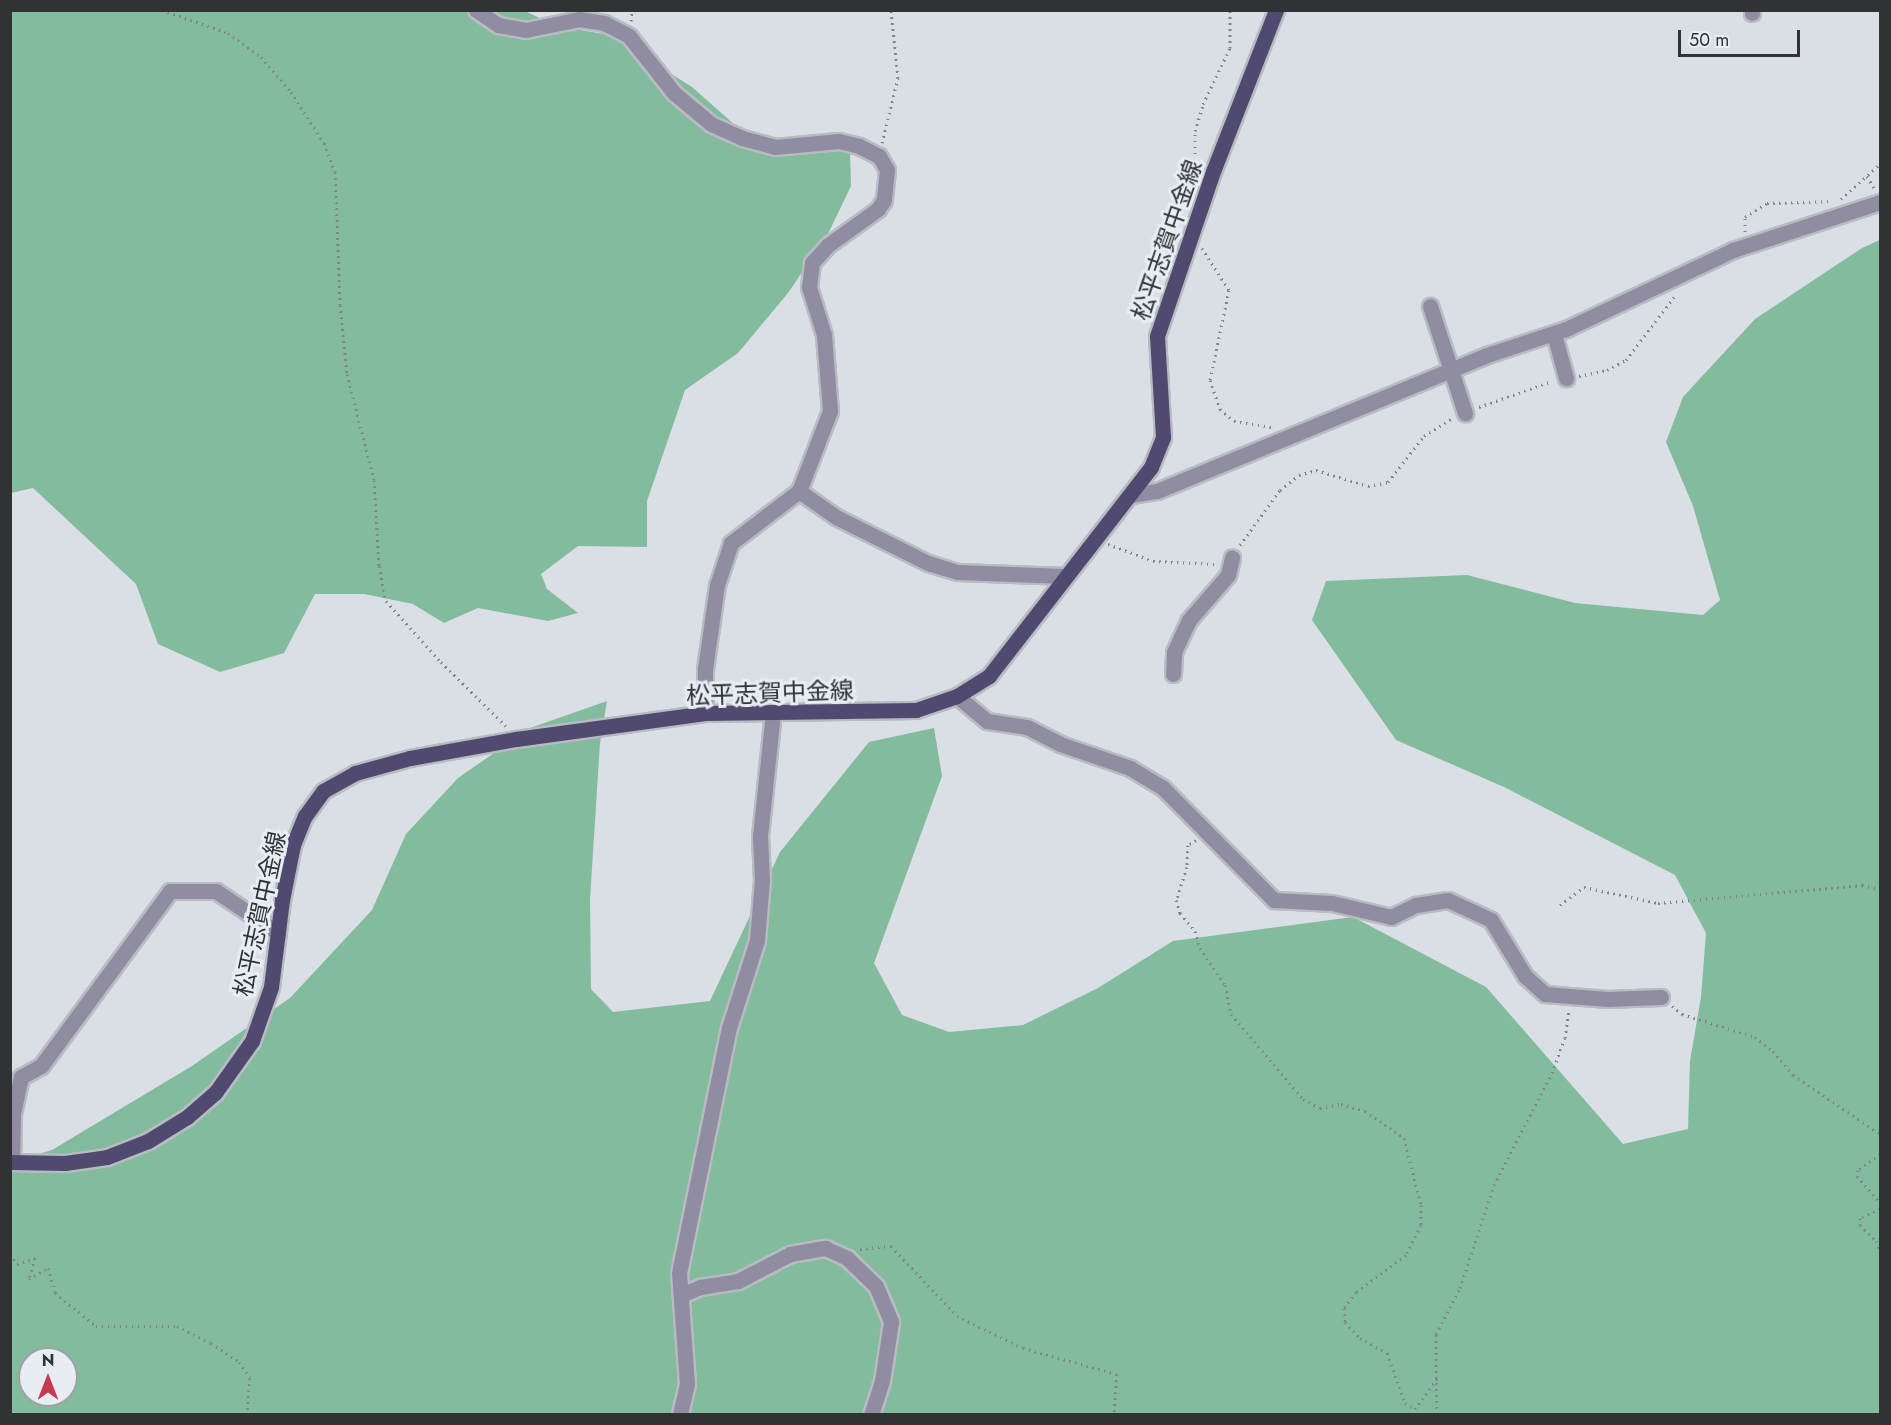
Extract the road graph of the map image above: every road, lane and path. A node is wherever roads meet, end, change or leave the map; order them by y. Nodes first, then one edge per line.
1 (162, 10) edge
2 (476, 10) edge
3 (891, 10) edge
4 (1230, 10) edge
5 (1276, 10) edge
6 (879, 156) junction
7 (1881, 164) edge
8 (1195, 175) dead end
9 (1881, 202) edge
10 (1842, 208) junction
11 (1192, 234) junction
12 (1745, 246) junction
13 (1678, 292) dead end
14 (1430, 306) dead end
15 (1554, 334) junction
16 (1450, 370) junction
17 (1566, 378) junction
18 (1466, 413) junction
19 (1284, 439) junction
20 (799, 491) junction
21 (1131, 495) junction
22 (1097, 537) junction
23 (1232, 556) junction
24 (1065, 576) junction
25 (1173, 674) dead end
26 (957, 696) junction
27 (773, 712) junction
28 (705, 713) junction
29 (516, 739) junction
30 (1208, 833) junction
31 (1881, 889) edge
32 (1560, 905) dead end
33 (278, 933) junction
34 (1569, 997) junction
35 (1661, 997) joint
36 (1881, 1134) edge
37 (1881, 1154) edge
38 (11, 1162) edge
39 (1881, 1202) edge
40 (1881, 1209) edge
41 (1881, 1250) edge
42 (10, 1254) edge
43 (847, 1258) junction
44 (681, 1295) junction
45 (1438, 1377) junction
46 (1415, 1409) junction
47 (247, 1414) edge
48 (680, 1414) edge
49 (871, 1414) edge
50 (1114, 1414) edge
51 (1414, 1414) edge
52 (1437, 1414) edge

1 - 29 path
2 - 6 street
3 - 6 path
4 - 8 path
5 - 11 main road, 松平志賀中金線
6 - 20 street
7 - 10 path
9 - 10 street
10 - 12 street
10 - 12 path
11 - 19 path
11 - 21 main road, 松平志賀中金線
12 - 15 street
13 - 17 path
14 - 16 street
15 - 16 street
15 - 17 street
16 - 18 street
16 - 19 street
17 - 18 path
18 - 23 path
19 - 21 street
20 - 24 street
20 - 28 street
21 - 22 main road, 松平志賀中金線
22 - 23 path
22 - 24 main road, 松平志賀中金線
23 - 25 street
24 - 26 main road, 松平志賀中金線
26 - 27 main road, 松平志賀中金線
26 - 30 street
27 - 28 main road, 松平志賀中金線
27 - 44 street
28 - 29 main road, 松平志賀中金線
29 - 33 main road, 松平志賀中金線
30 - 34 street
30 - 46 path
31 - 32 path
33 - 38 main road, 松平志賀中金線
33 - 38 street
34 - 35 street
34 - 45 path
35 - 36 path
37 - 39 path
40 - 41 path
42 - 47 path
43 - 44 street
43 - 49 street
43 - 50 path
44 - 48 street
45 - 46 path
45 - 52 path
46 - 51 path

